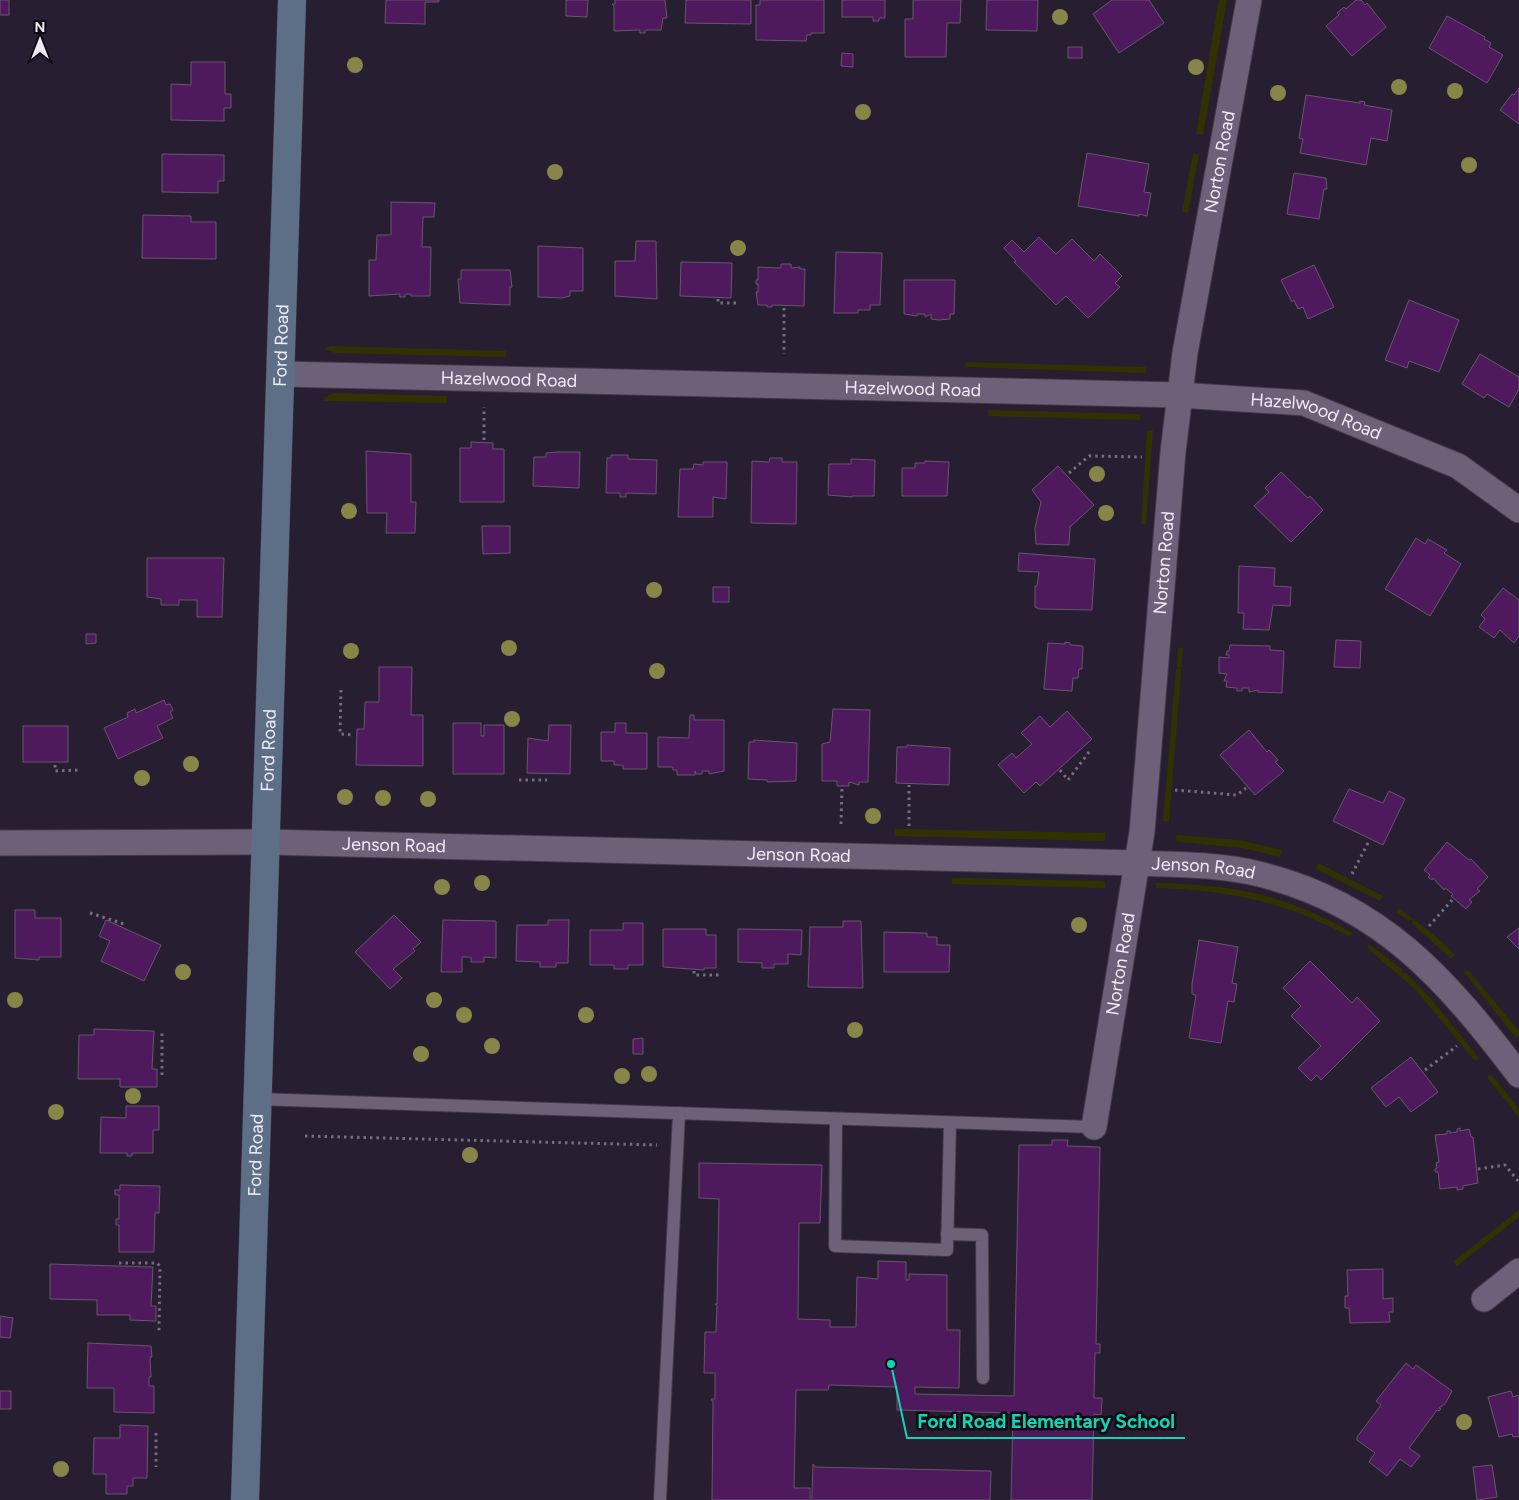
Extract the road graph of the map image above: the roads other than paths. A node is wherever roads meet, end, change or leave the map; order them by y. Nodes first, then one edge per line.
1 (292, 0) edge
2 (1249, 0) edge
3 (281, 374) junction
4 (1179, 395) junction
5 (1519, 510) edge
6 (265, 842) junction
7 (0, 843) edge
8 (1138, 863) junction
9 (1519, 1075) edge
10 (257, 1099) junction
11 (679, 1113) junction
12 (836, 1119) junction
13 (950, 1122) junction
14 (1094, 1127) joint
15 (948, 1234) junction
16 (1519, 1271) edge
17 (1484, 1299) dead end
18 (983, 1378) dead end
19 (246, 1500) edge
20 (660, 1500) edge

1 - 3 street, Ford Road
2 - 4 street, Norton Road
3 - 4 street, Hazelwood Road
3 - 6 street, Ford Road
4 - 5 street, Hazelwood Road
4 - 8 street, Norton Road
6 - 7 street, Jenson Road
6 - 8 street, Jenson Road
6 - 10 street, Ford Road
8 - 9 street, Jenson Road
8 - 14 street, Norton Road
10 - 11 lane
10 - 19 street, Ford Road
11 - 12 lane
11 - 20 lane
12 - 13 lane
12 - 15 lane
13 - 14 lane
13 - 15 lane
15 - 18 lane
16 - 17 street

